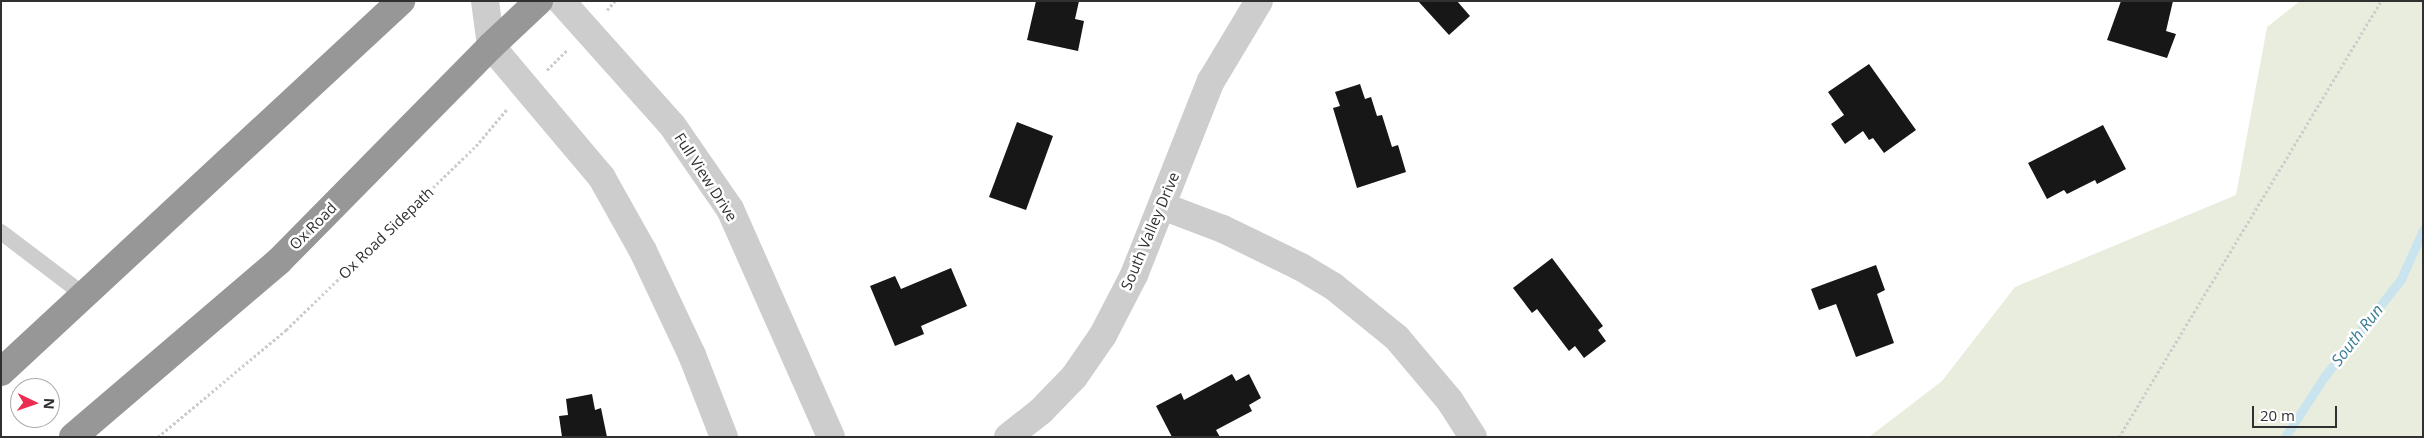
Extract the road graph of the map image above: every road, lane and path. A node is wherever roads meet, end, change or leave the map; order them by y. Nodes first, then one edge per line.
1 (401, 1) edge
2 (485, 1) edge
3 (539, 1) edge
4 (561, 1) edge
5 (1259, 1) edge
6 (2381, 1) edge
7 (587, 30) junction
8 (490, 46) junction
9 (527, 89) junction
10 (1162, 206) junction
11 (1, 232) edge
12 (84, 295) junction
13 (1, 372) edge
14 (73, 437) edge
15 (158, 437) edge
16 (724, 437) edge
17 (831, 437) edge
18 (1008, 437) edge
19 (1473, 437) edge
20 (2119, 437) edge

1 - 12 highway
2 - 8 street
3 - 8 highway, Ox Road
4 - 7 street, Full View Drive
5 - 10 street, South Valley Drive
6 - 20 path
7 - 9 path, Ox Road Sidepath
7 - 17 street, Full View Drive
8 - 9 street
8 - 14 highway, Ox Road
9 - 15 path, Ox Road Sidepath
9 - 16 street
10 - 18 street, South Valley Drive
10 - 19 street
11 - 12 lane
12 - 13 highway

